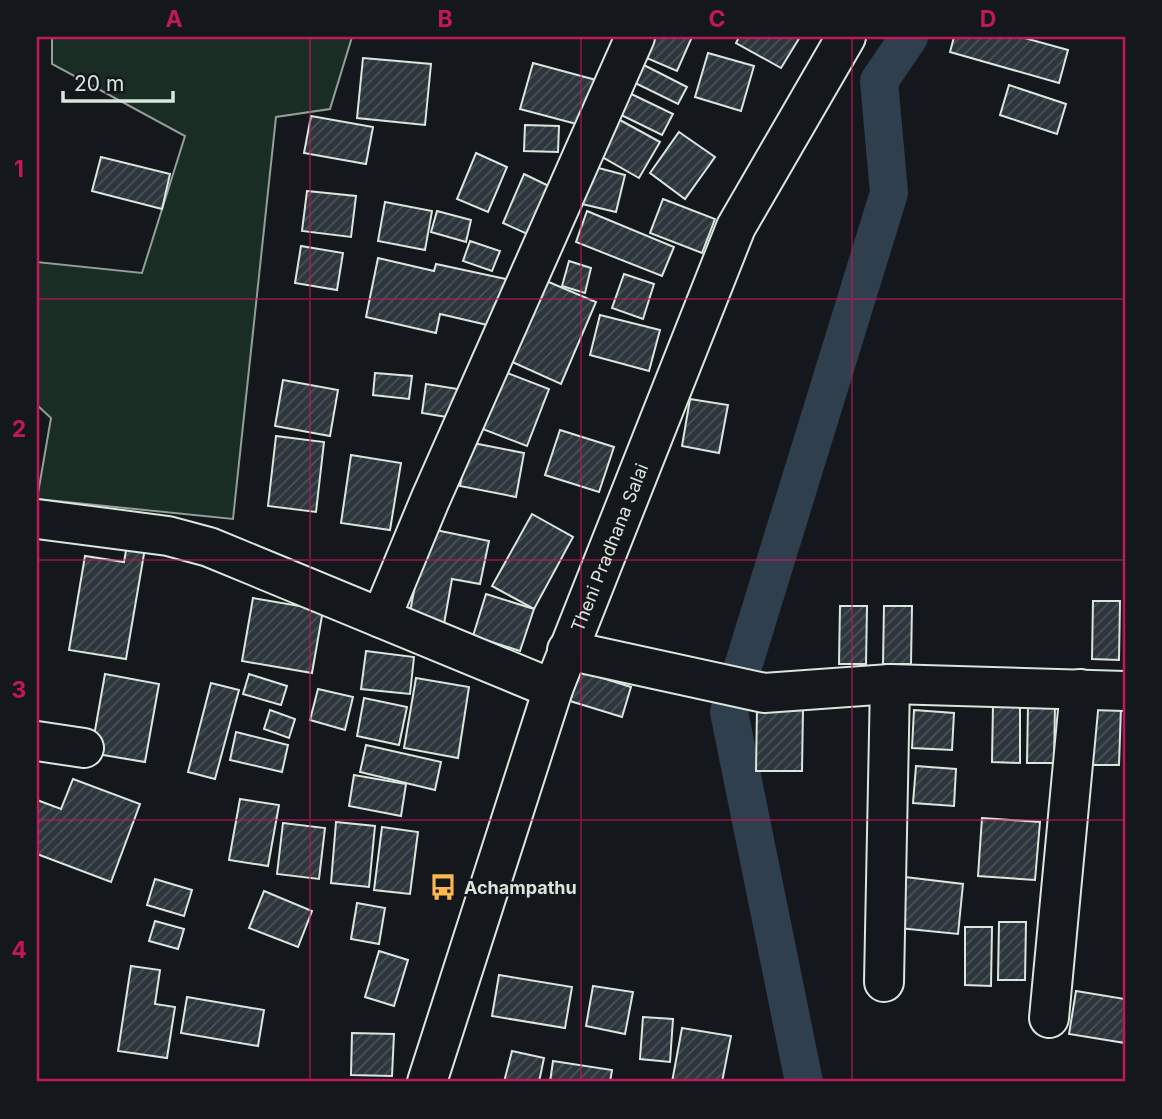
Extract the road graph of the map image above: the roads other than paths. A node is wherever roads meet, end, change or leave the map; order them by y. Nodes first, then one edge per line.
1 (635, 37) edge
2 (846, 37) edge
3 (37, 519) edge
4 (381, 618) junction
5 (567, 650) junction
6 (890, 684) junction
7 (553, 689) junction
8 (1080, 689) junction
9 (1125, 691) edge
10 (37, 741) edge
11 (84, 748) dead end
12 (884, 982) dead end
13 (1049, 1018) dead end
14 (428, 1082) edge

1 - 4 street
2 - 5 street, Theni Pradhana Salai
3 - 4 street
4 - 7 street
5 - 6 street
5 - 7 street, Theni Pradhana Salai
6 - 8 street
6 - 12 street
7 - 14 street, Theni Pradhana Salai
8 - 9 street
8 - 13 street
10 - 11 street

